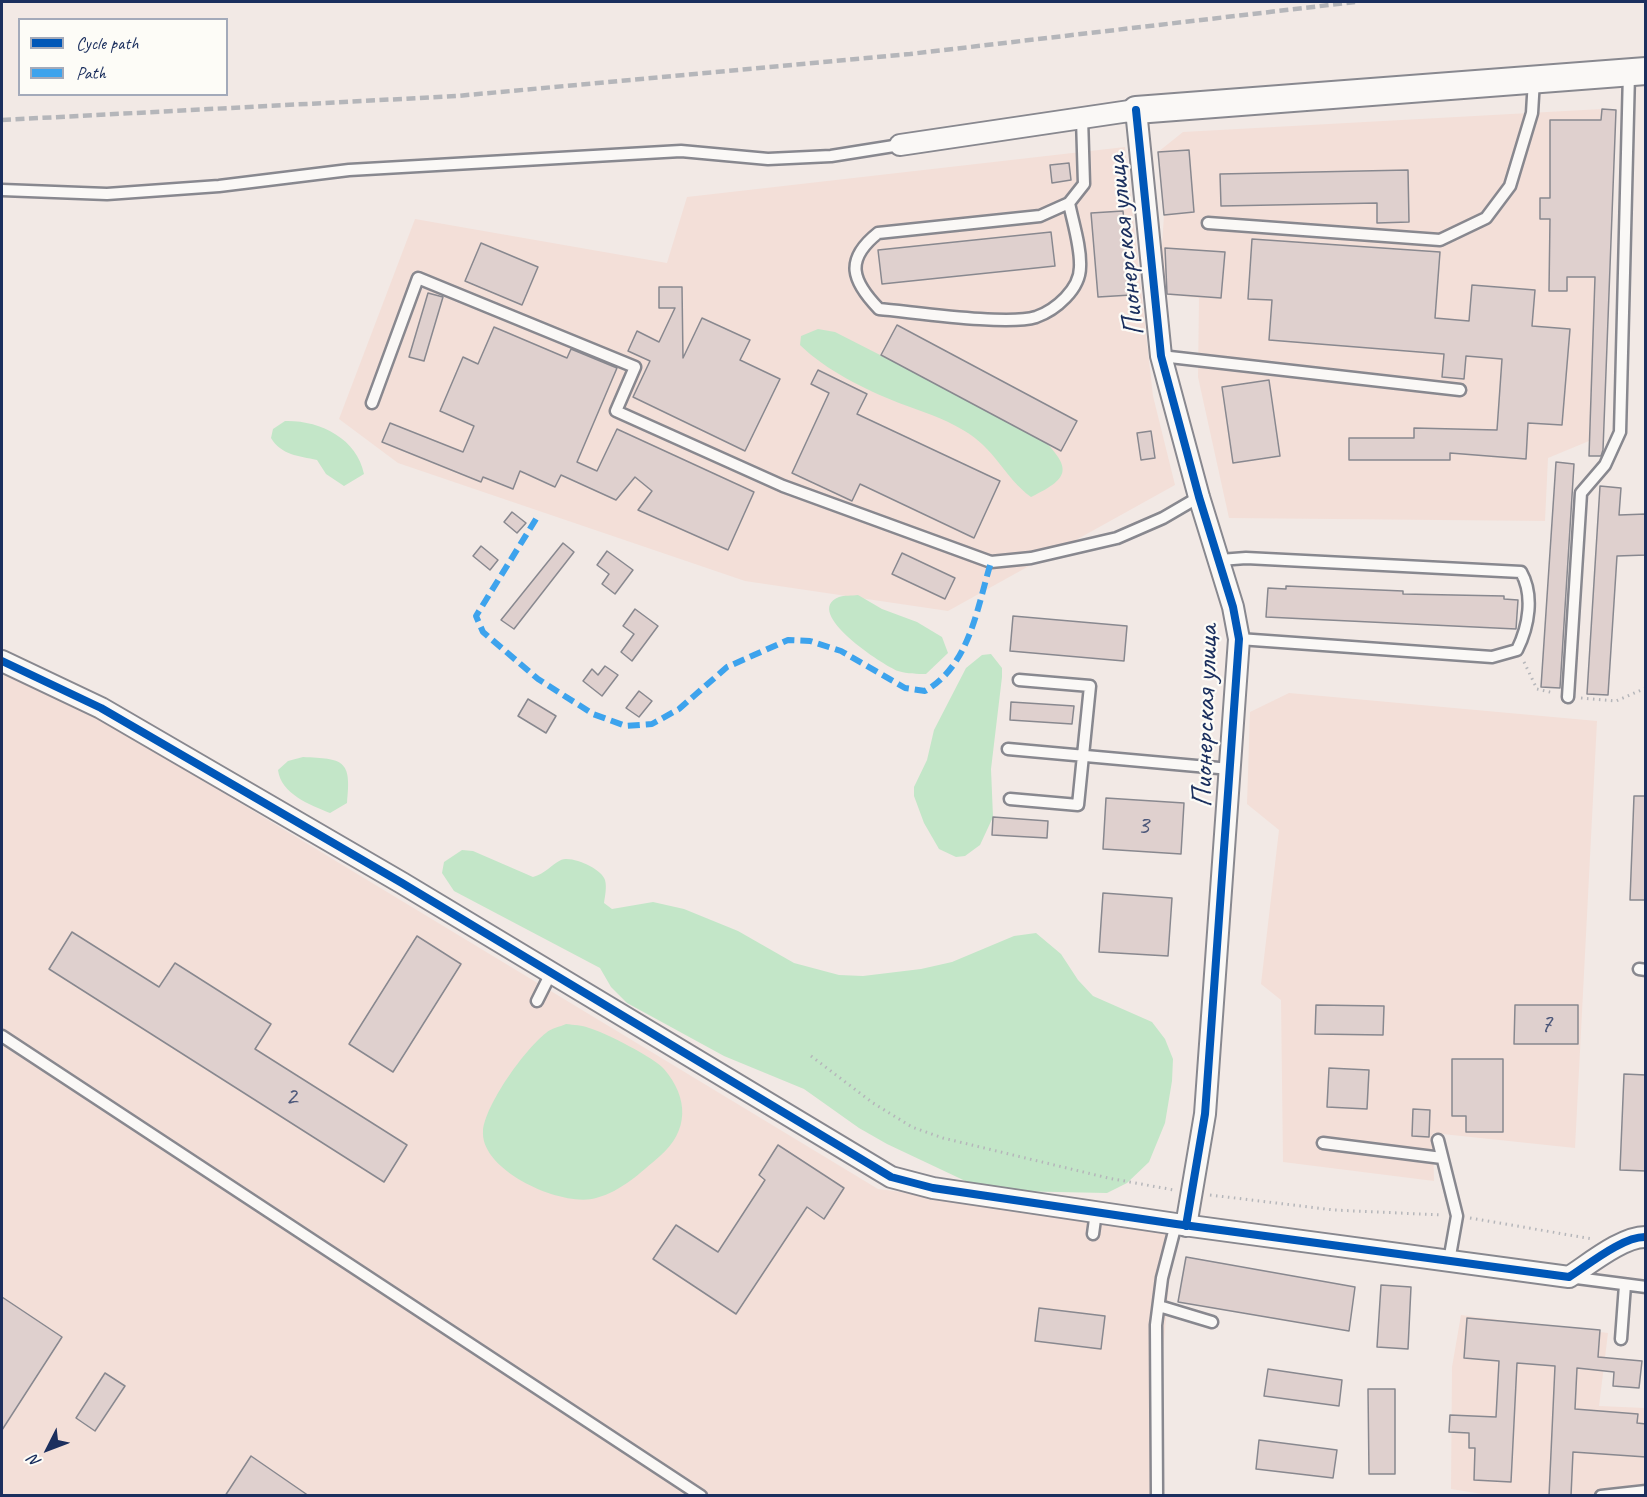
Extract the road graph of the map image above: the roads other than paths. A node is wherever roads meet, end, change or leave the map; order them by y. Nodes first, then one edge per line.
1 (1637, 72) edge
2 (1534, 80) junction
3 (1136, 110) junction
4 (1082, 118) junction
5 (900, 145) joint
6 (2, 190) edge
7 (1070, 203) junction
8 (1208, 223) dead end
9 (1161, 357) junction
10 (1460, 390) dead end
11 (372, 402) dead end
12 (1199, 496) junction
13 (1220, 560) junction
14 (1239, 639) junction
15 (2, 661) edge
16 (1018, 680) dead end
17 (1568, 696) dead end
18 (1008, 749) dead end
19 (1082, 756) junction
20 (1230, 769) junction
21 (1010, 799) dead end
22 (551, 973) junction
23 (537, 1001) dead end
24 (2, 1036) edge
25 (1438, 1140) dead end
26 (1323, 1143) dead end
27 (1442, 1158) junction
28 (1096, 1212) junction
29 (1181, 1225) junction
30 (1093, 1234) dead end
31 (1646, 1237) edge
32 (1449, 1262) junction
33 (1569, 1277) junction
34 (1625, 1285) junction
35 (1646, 1287) edge
36 (1158, 1306) junction
37 (1212, 1322) dead end
38 (1621, 1339) dead end
39 (1646, 1491) edge
40 (699, 1495) edge
41 (1157, 1496) edge
42 (1600, 1496) edge

1 - 2 street
1 - 17 lane
2 - 3 street
2 - 8 lane
3 - 4 street
3 - 9 street, Пионерская улица
4 - 5 street
4 - 7 lane
5 - 6 lane
7 - 7 lane
9 - 10 lane
9 - 12 street, Пионерская улица
11 - 12 lane
12 - 13 street, Пионерская улица
13 - 14 street, Пионерская улица
13 - 14 lane
14 - 20 street, Пионерская улица
15 - 22 street
16 - 19 lane
18 - 19 lane
19 - 20 lane
19 - 21 lane
20 - 29 street, Пионерская улица
22 - 23 lane
22 - 28 street
24 - 40 lane
25 - 27 lane
26 - 27 lane
27 - 32 lane
28 - 29 street
28 - 30 lane
29 - 32 street
29 - 36 lane
31 - 33 street
32 - 33 street
33 - 34 lane
34 - 35 lane
34 - 38 lane
36 - 37 lane
36 - 41 lane
39 - 42 lane

